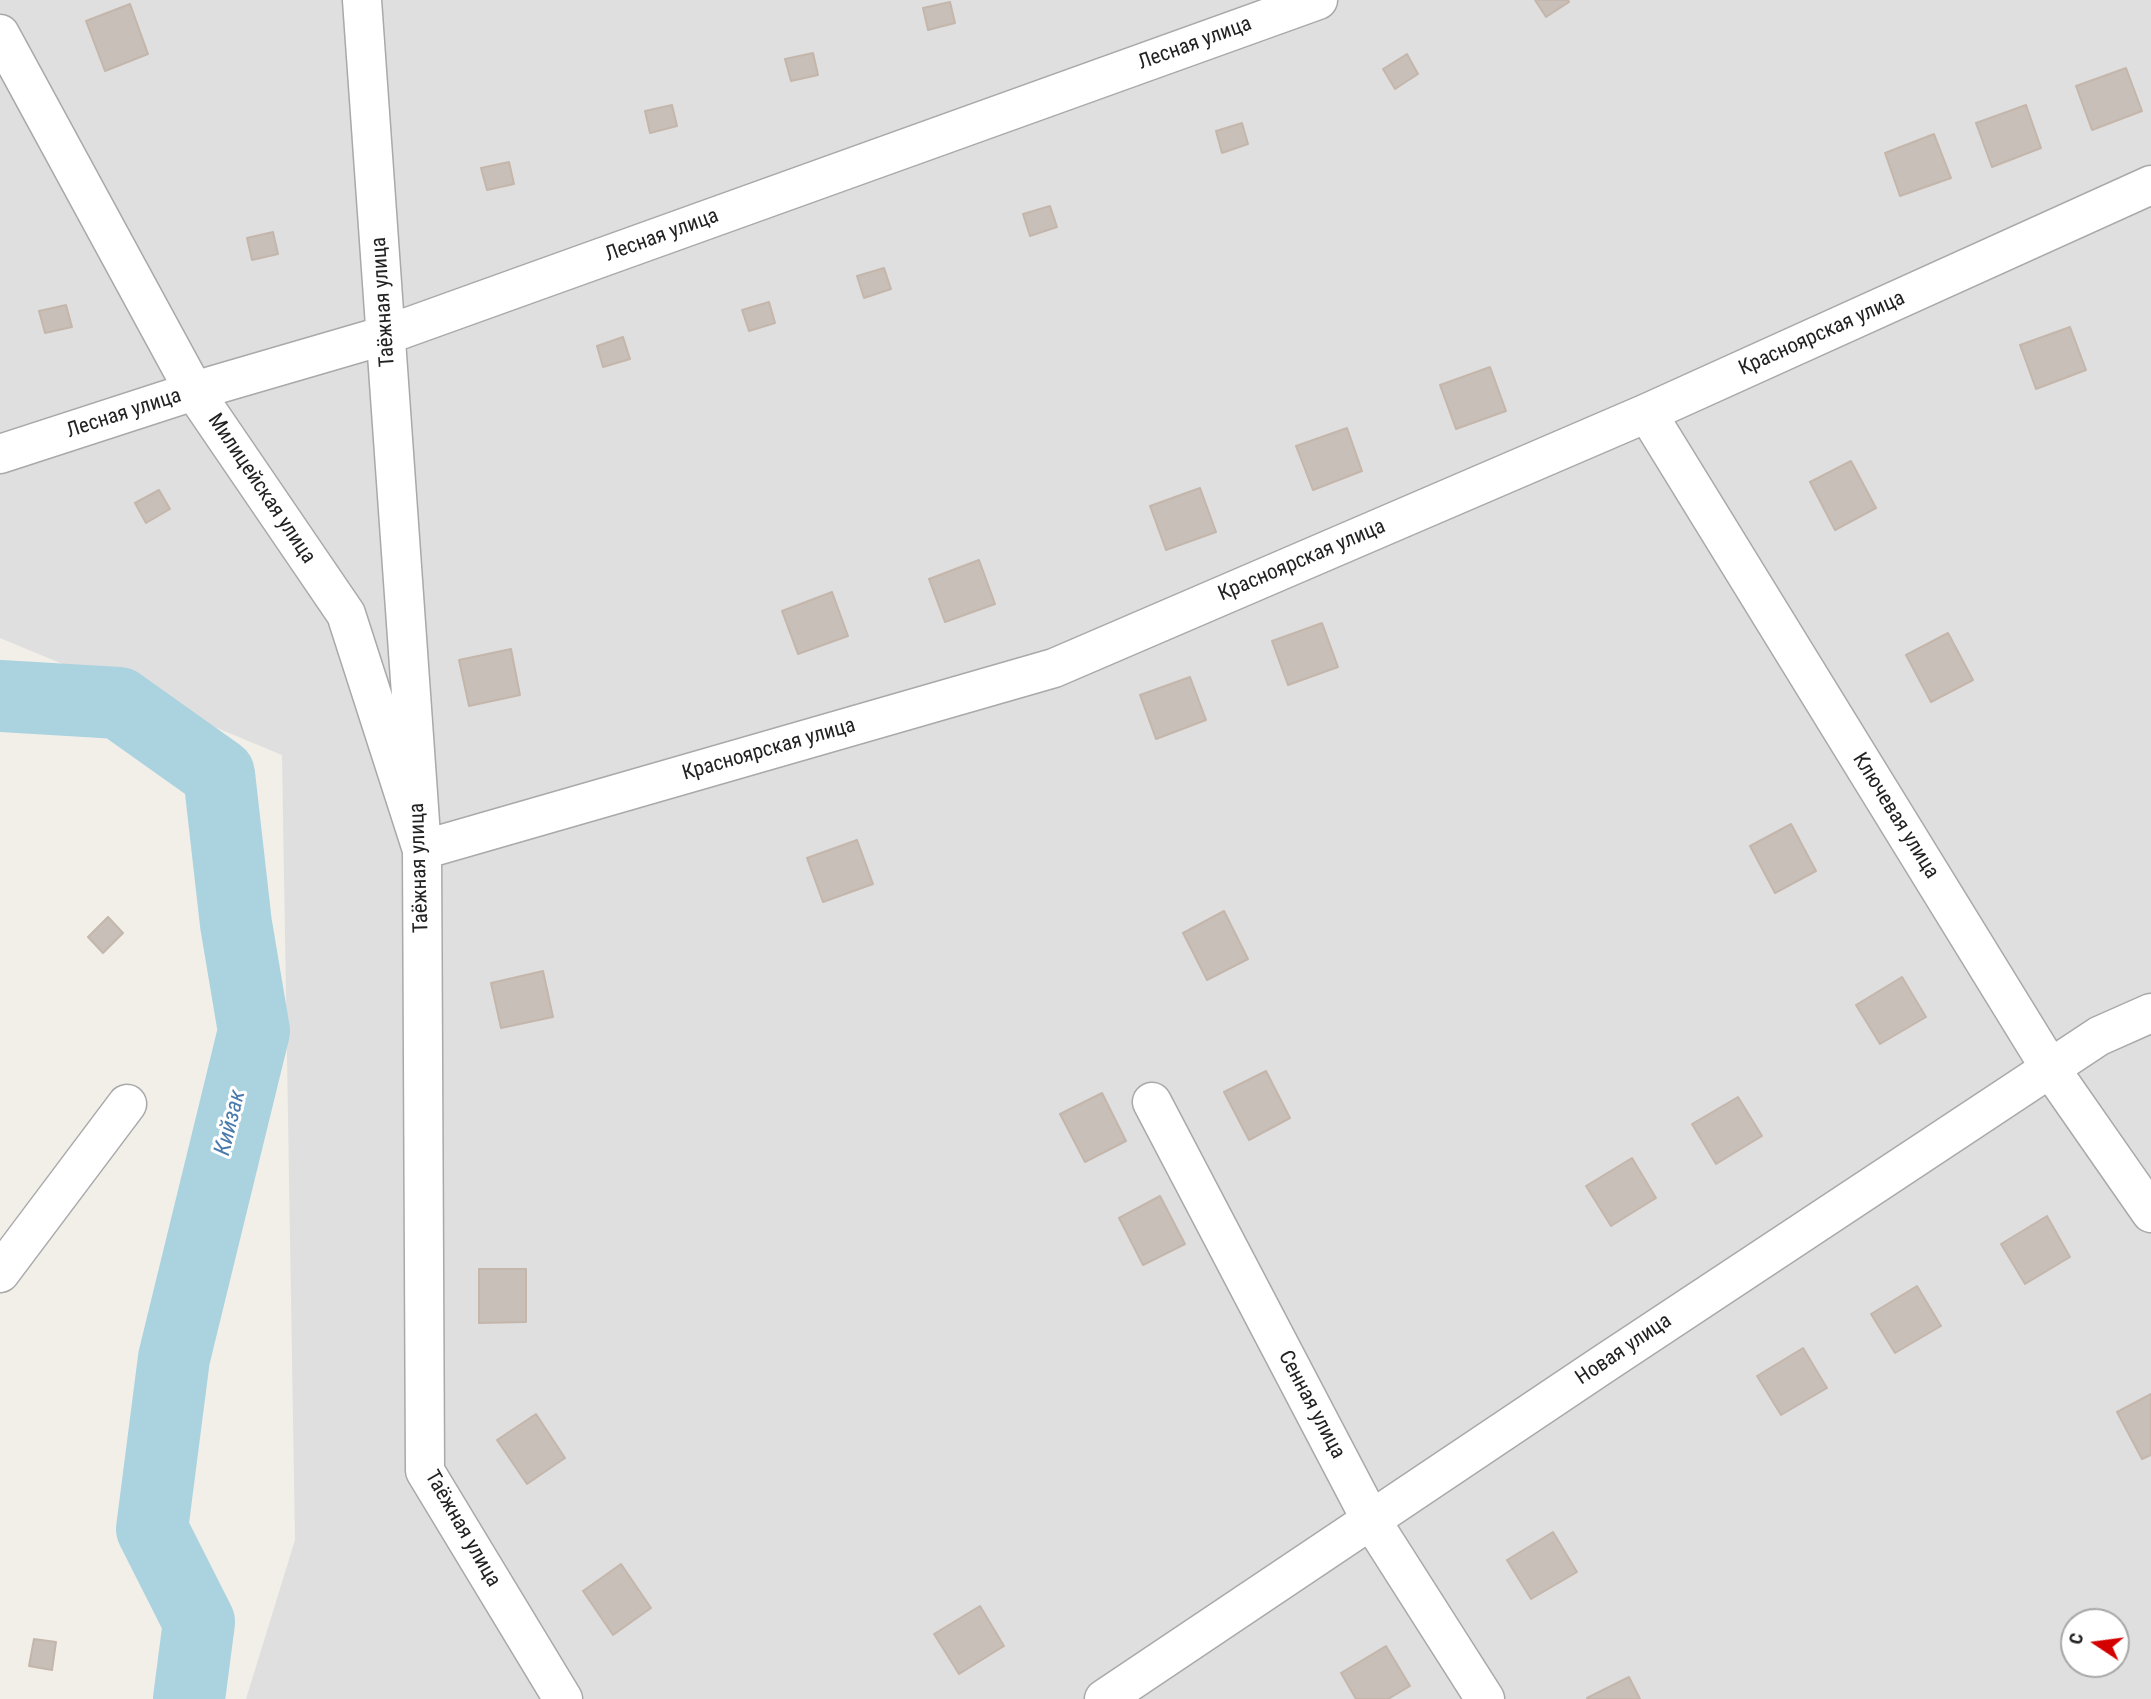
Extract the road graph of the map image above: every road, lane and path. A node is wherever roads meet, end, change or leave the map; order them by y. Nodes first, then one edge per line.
1 (362, 0) edge
2 (1318, 0) edge
3 (0, 34) edge
4 (2151, 185) edge
5 (386, 335) junction
6 (194, 391) junction
7 (1647, 413) junction
8 (0, 454) edge
9 (422, 850) junction
10 (2151, 1013) edge
11 (2050, 1068) junction
12 (1153, 1102) dead end
13 (127, 1104) dead end
14 (2151, 1213) edge
15 (0, 1273) edge
16 (1371, 1520) junction
17 (563, 1699) edge
18 (1104, 1699) edge
19 (1485, 1699) edge

1 - 5 street, Таёжная улица
2 - 5 street, Лесная улица
3 - 6 street, Милицейская улица
4 - 7 street, Красноярская улица
5 - 6 street, Лесная улица
5 - 9 street, Таёжная улица
6 - 8 street, Лесная улица
6 - 9 street, Милицейская улица
7 - 9 street, Красноярская улица
7 - 11 street, Ключевая улица
9 - 17 street, Таёжная улица
10 - 11 street, Новая улица
11 - 14 street, Ключевая улица
11 - 16 street, Новая улица
12 - 16 street, Сенная улица
13 - 15 street
16 - 18 street, Новая улица
16 - 19 street, Сенная улица

